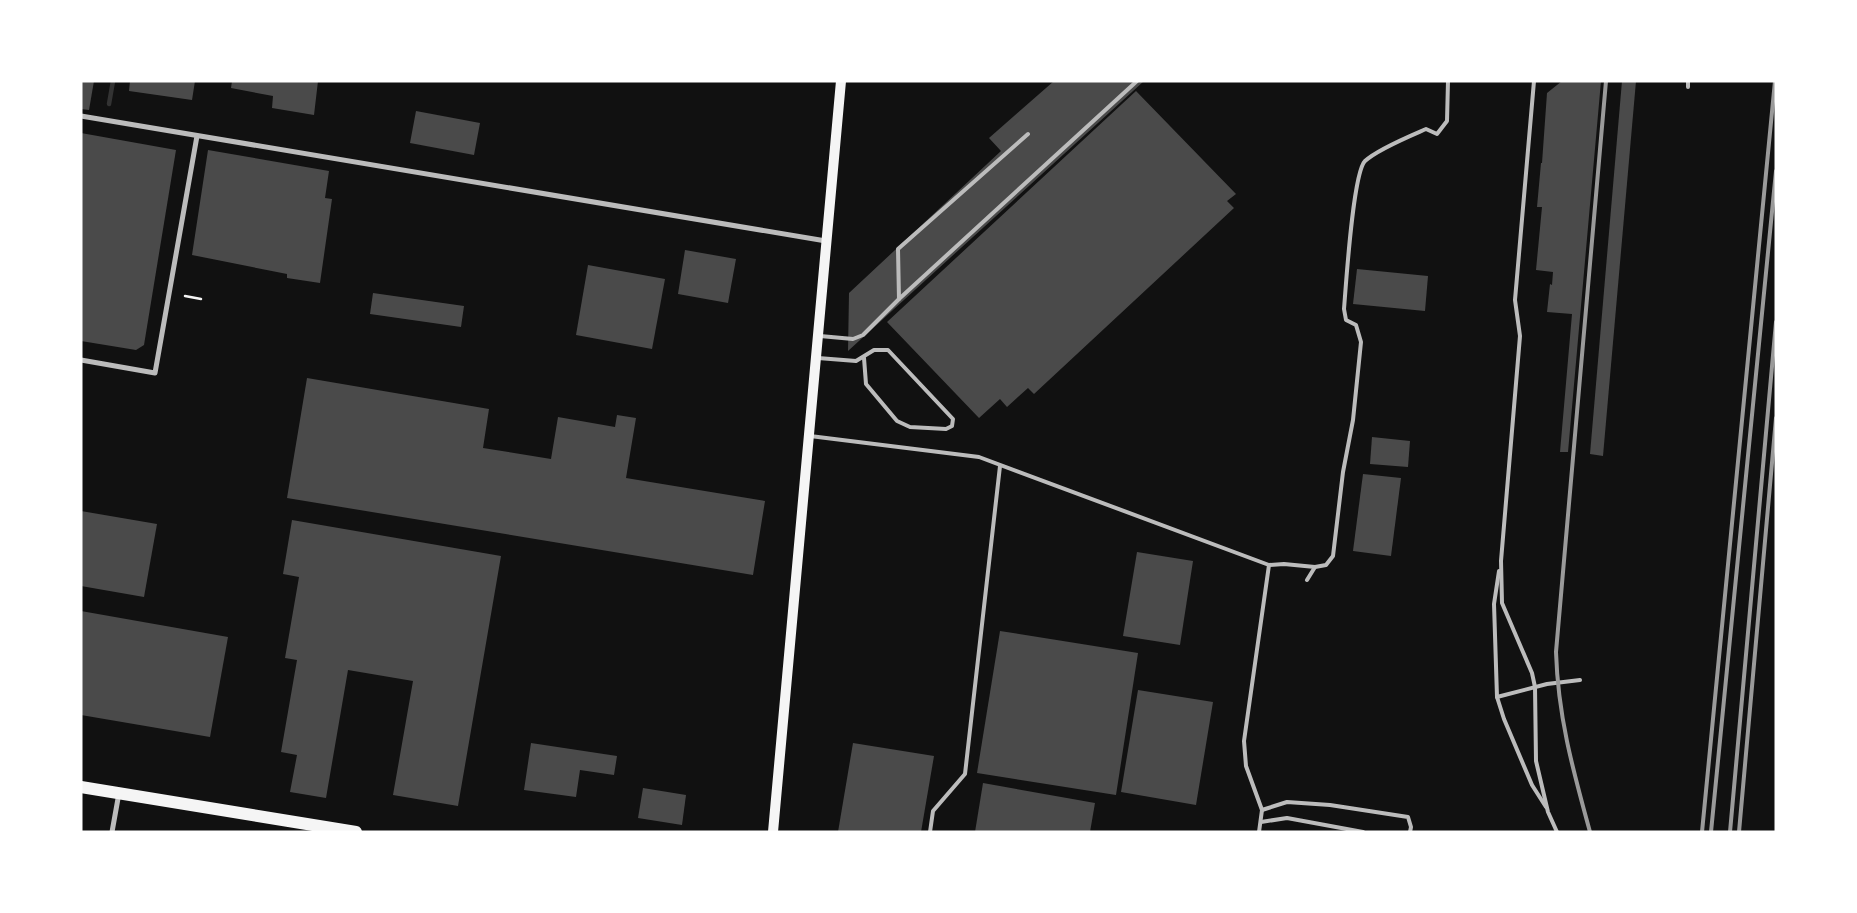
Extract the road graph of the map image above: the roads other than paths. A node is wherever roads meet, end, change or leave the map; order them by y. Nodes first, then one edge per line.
1 (841, 81) edge
2 (1137, 81) edge
3 (1448, 81) edge
4 (1534, 81) edge
5 (1688, 81) edge
6 (1688, 87) dead end
7 (81, 116) edge
8 (1028, 134) dead end
9 (196, 136) junction
10 (826, 241) junction
11 (899, 299) junction
12 (818, 336) junction
13 (816, 358) junction
14 (864, 358) junction
15 (81, 360) edge
16 (808, 435) junction
17 (1000, 466) junction
18 (1501, 561) junction
19 (1269, 565) junction
20 (1315, 567) junction
21 (1306, 580) dead end
22 (1580, 680) dead end
23 (1535, 687) junction
24 (1496, 697) junction
25 (81, 786) edge
26 (118, 793) junction
27 (1262, 810) junction
28 (1548, 812) junction
29 (1261, 822) junction
30 (338, 830) edge
31 (112, 832) edge
32 (356, 832) edge
33 (773, 832) edge
34 (930, 832) edge
35 (1260, 832) edge
36 (1363, 832) edge
37 (1410, 832) edge
38 (1557, 832) edge

1 - 10 main road
2 - 11 lane
3 - 20 lane
4 - 18 lane
5 - 6 lane
7 - 9 street
8 - 11 lane
9 - 10 street
9 - 15 street
10 - 12 main road
11 - 12 lane
12 - 13 main road
13 - 14 lane
13 - 16 main road
14 - 14 lane
16 - 17 lane
16 - 33 main road
17 - 19 lane
17 - 34 lane
18 - 23 lane
18 - 24 lane
19 - 20 lane
19 - 27 lane
20 - 21 lane
22 - 23 lane
23 - 24 lane
23 - 28 lane
24 - 28 lane
25 - 26 main road
26 - 30 main road
26 - 31 street
27 - 29 lane
27 - 37 lane
28 - 38 lane
29 - 35 lane
29 - 36 lane
30 - 32 main road

